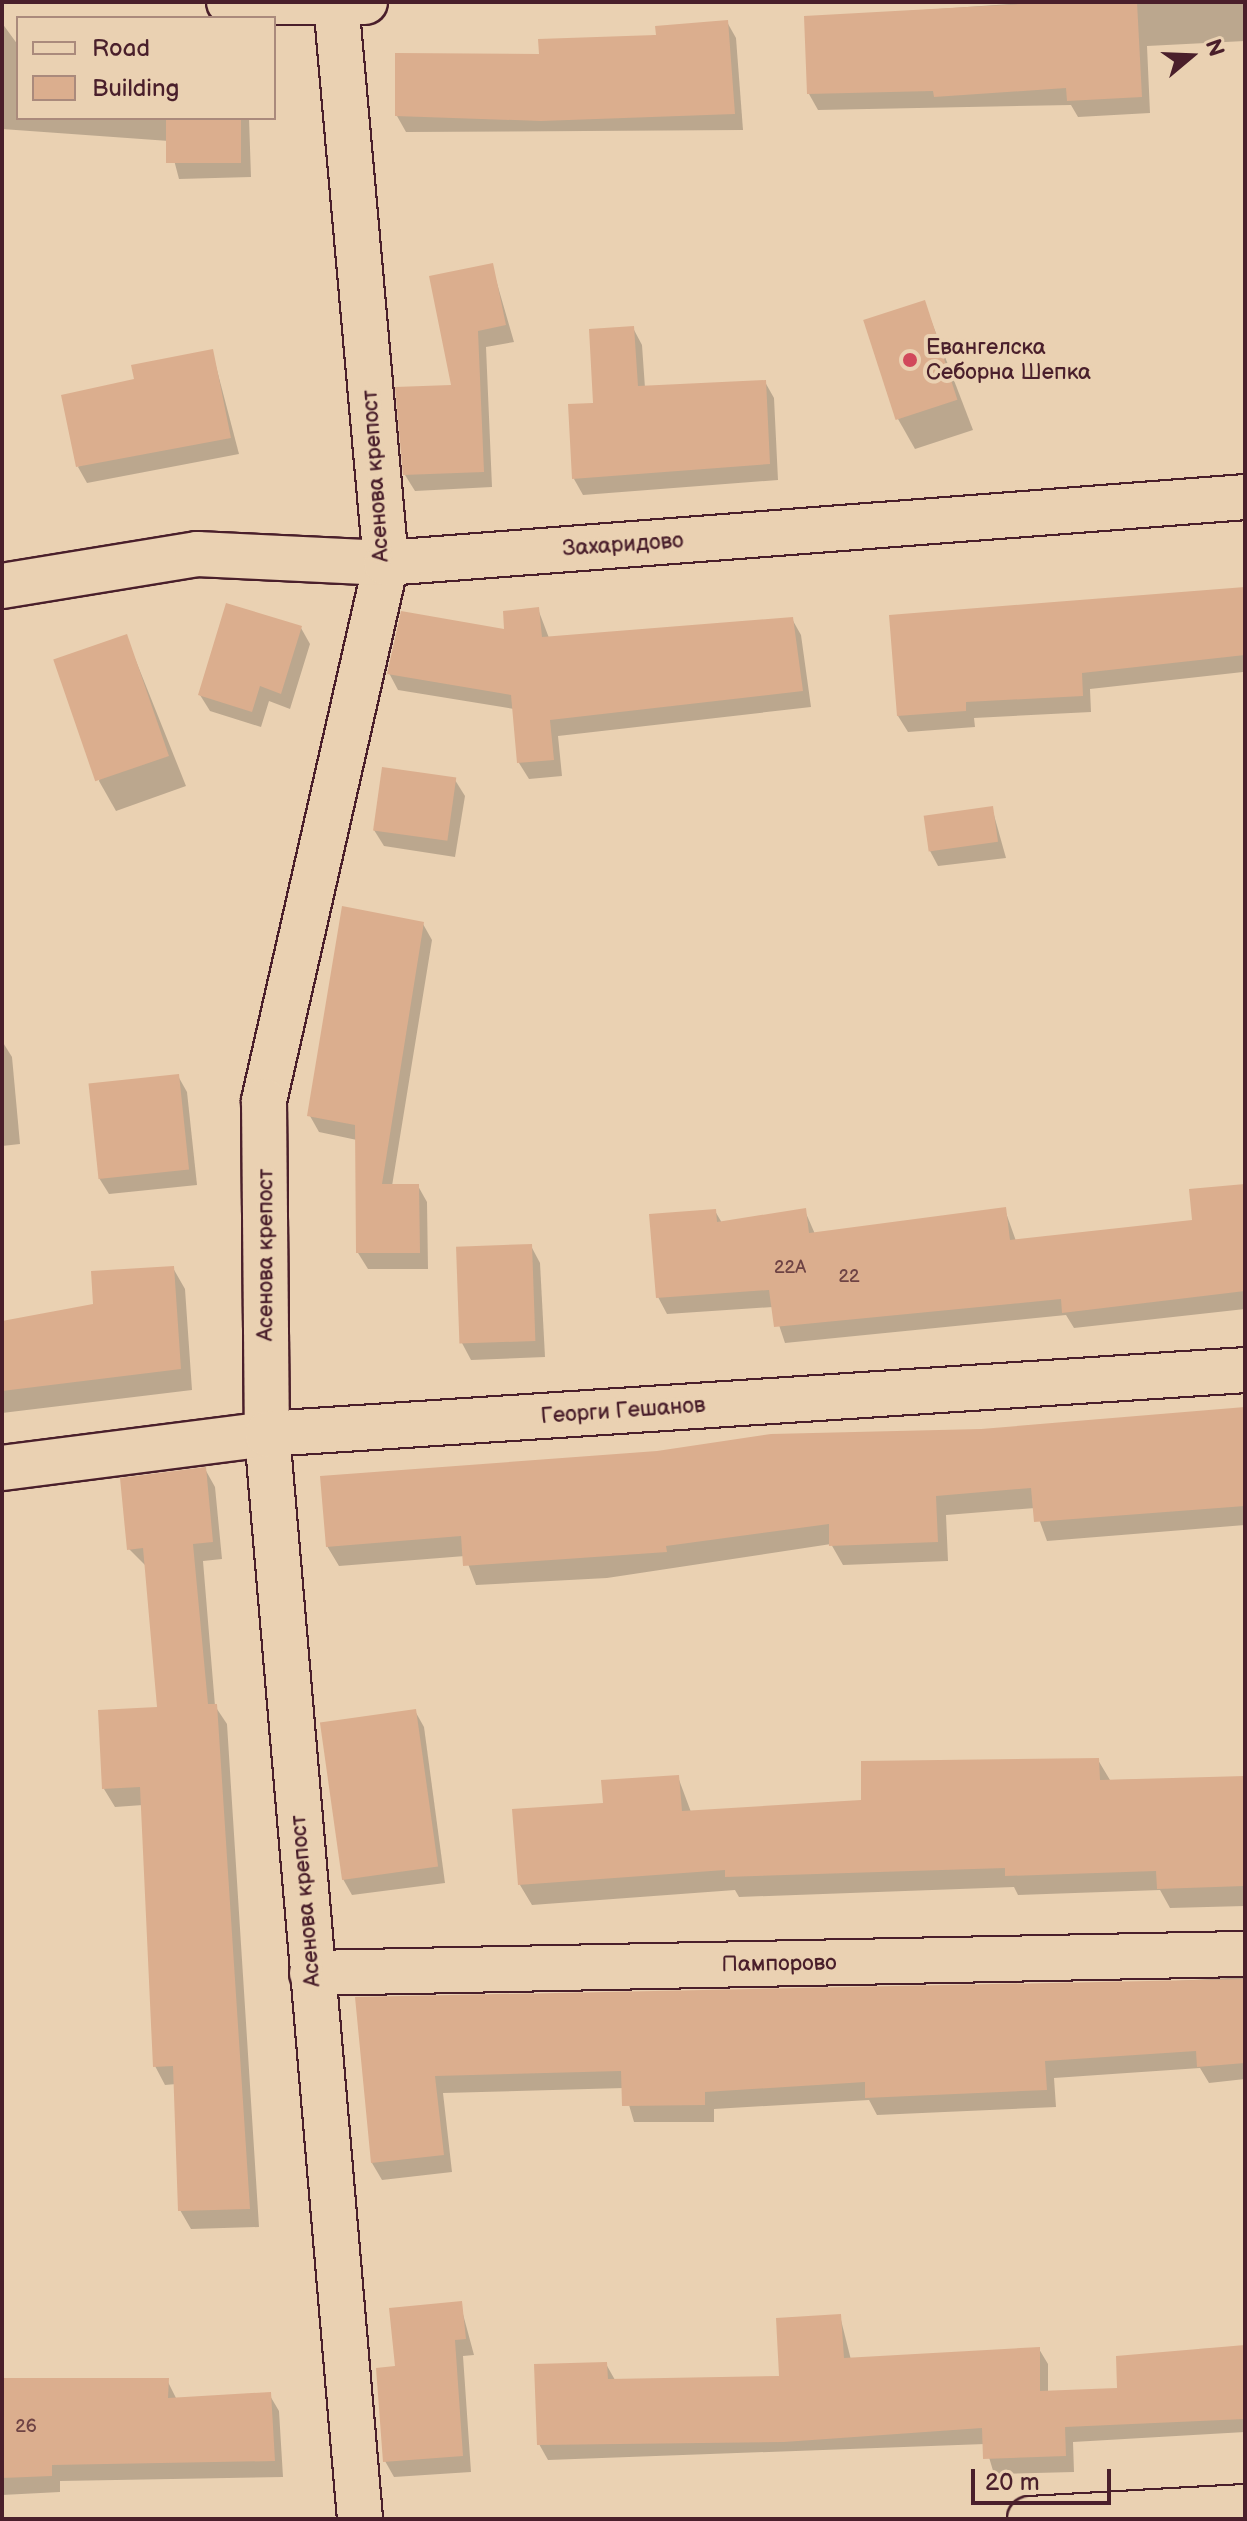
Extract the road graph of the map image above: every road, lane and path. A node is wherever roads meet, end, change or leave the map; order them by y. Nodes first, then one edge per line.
1 (229, 2) edge
2 (346, 3) edge
3 (1245, 497) edge
4 (386, 563) junction
5 (2, 586) edge
6 (1245, 1370) edge
7 (267, 1434) junction
8 (2, 1468) edge
9 (1245, 1954) edge
10 (312, 1973) junction
11 (1245, 2507) edge
12 (360, 2519) edge
13 (1030, 2519) edge

1 - 2 street
2 - 4 street, Асенова крепост
3 - 4 street, Захаридово
4 - 5 street, Захаридово
4 - 7 street, Асенова крепост
6 - 7 street, Георги Гешанов
7 - 8 street, Георги Гешанов
7 - 10 street, Асенова крепост
9 - 10 street, Пампорово
10 - 12 street, Асенова крепост
11 - 13 street

